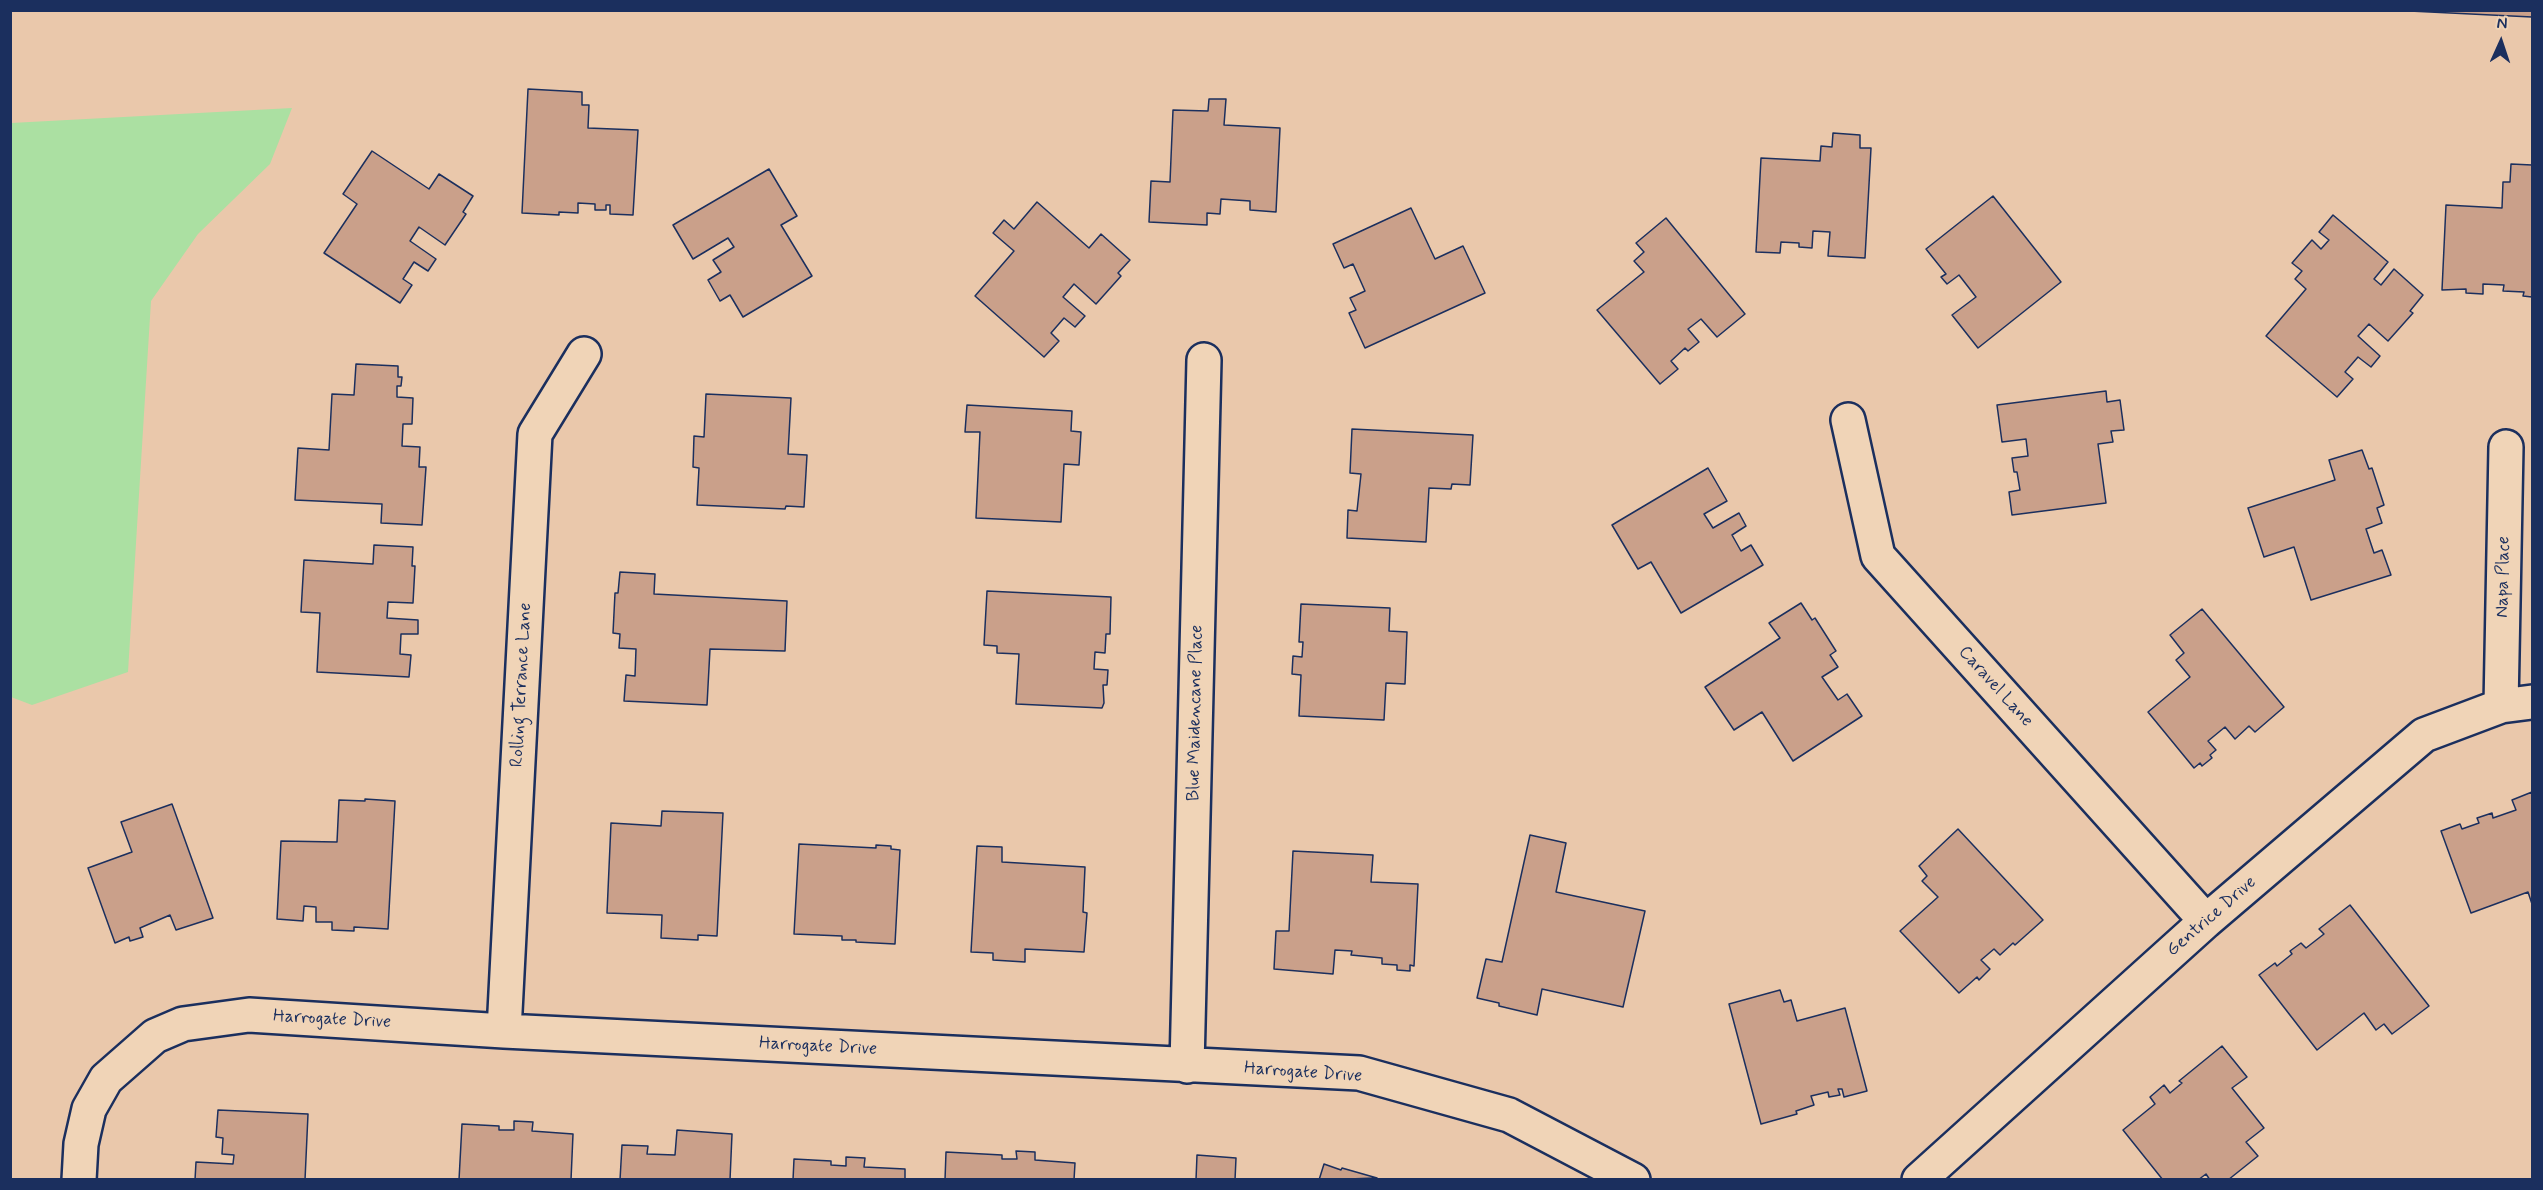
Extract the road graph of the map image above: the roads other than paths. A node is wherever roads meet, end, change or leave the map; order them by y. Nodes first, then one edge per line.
1 (584, 354) dead end
2 (1204, 360) dead end
3 (1848, 420) dead end
4 (2506, 447) dead end
5 (2517, 704) edge
6 (2206, 921) junction
7 (504, 1031) junction
8 (1187, 1066) junction
9 (79, 1179) edge
10 (1633, 1179) edge
11 (1919, 1179) edge

1 - 7 street, Rolling Terrance Lane
2 - 8 street, Blue Maidencane Place
3 - 6 street, Caravel Lane
4 - 5 street, Napa Place
5 - 6 street, Gentrice Drive
6 - 11 street, Gentrice Drive
7 - 8 street, Harrogate Drive
7 - 9 street, Harrogate Drive
8 - 10 street, Harrogate Drive

